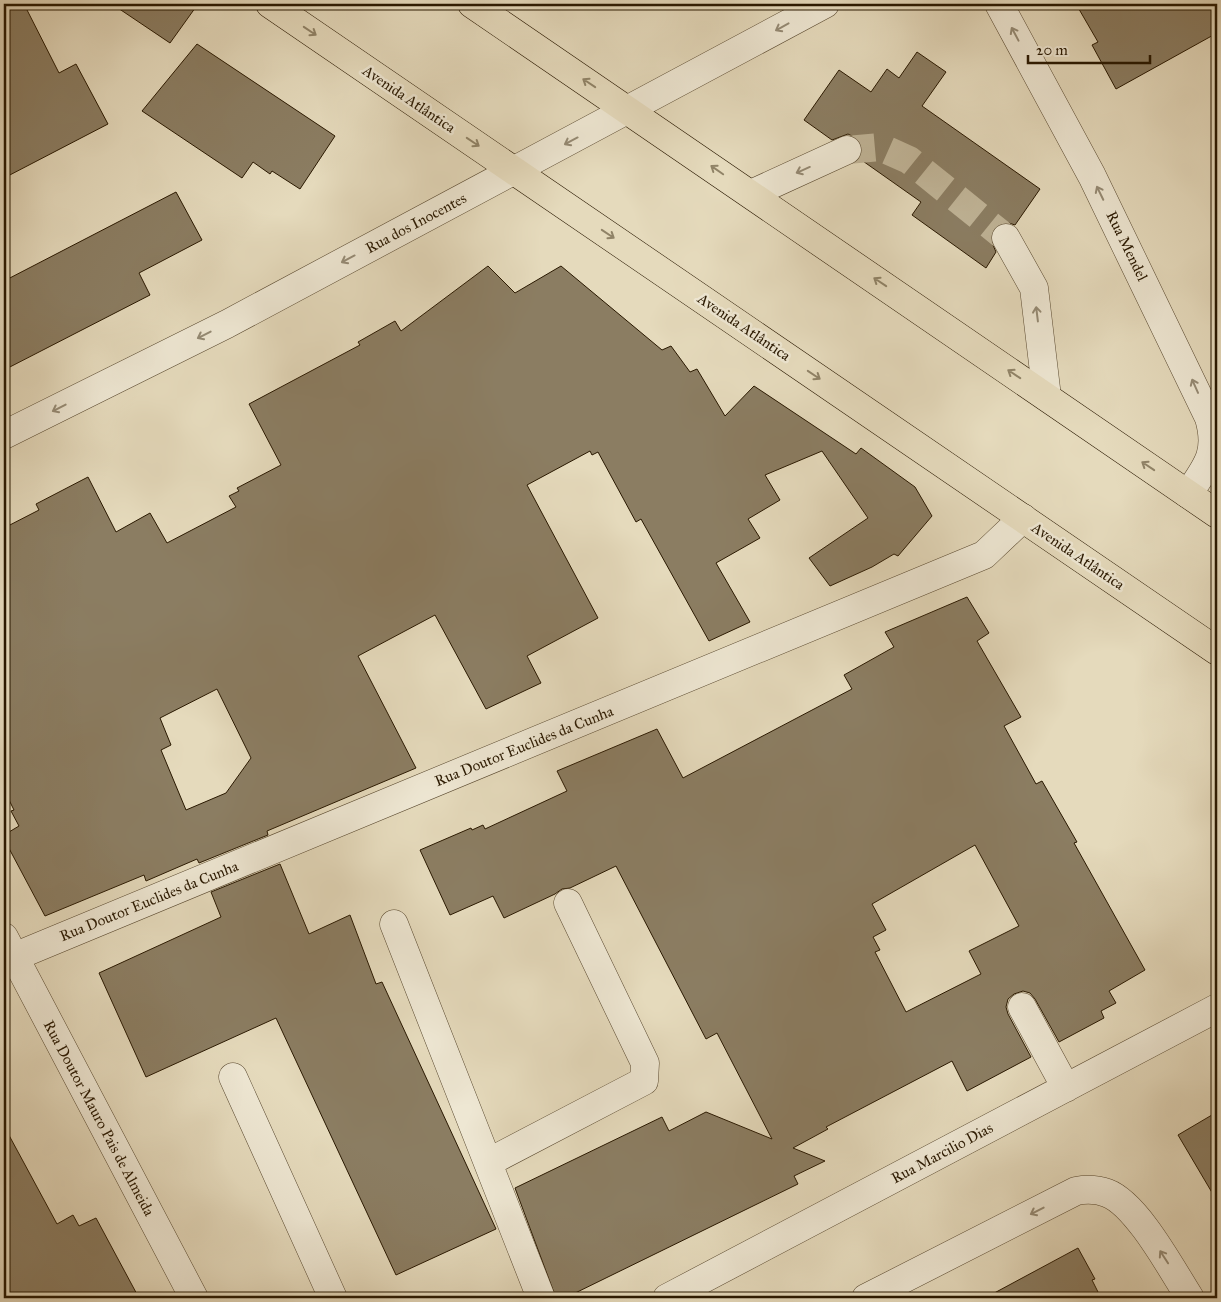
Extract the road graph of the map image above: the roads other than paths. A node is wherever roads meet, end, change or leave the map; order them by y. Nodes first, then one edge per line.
1 (270, 4) edge
2 (472, 4) edge
3 (825, 4) edge
4 (999, 4) edge
5 (630, 110) junction
6 (847, 150) tunnel mouth
7 (515, 170) junction
8 (751, 194) junction
9 (1006, 238) tunnel mouth
10 (1047, 397) junction
11 (4, 435) edge
12 (1188, 494) junction
13 (1217, 514) edge
14 (1023, 518) junction
15 (1217, 651) edge
16 (568, 903) dead end
17 (394, 924) dead end
18 (9, 947) edge
19 (1022, 1007) dead end
20 (1217, 1008) edge
21 (233, 1078) dead end
22 (1066, 1088) junction
23 (489, 1162) junction
24 (194, 1298) edge
25 (333, 1298) edge
26 (541, 1298) edge
27 (667, 1298) edge
28 (866, 1298) edge
29 (1190, 1298) edge

1 -> 7 main road, Avenida Atlântica
5 -> 2 main road
3 -> 5 street, Rua dos Inocentes
12 -> 4 street, Rua Mendel
5 -> 7 street, Rua dos Inocentes
8 -> 5 main road
6 -> 8 street
7 -> 11 street, Rua dos Inocentes
7 -> 14 main road, Avenida Atlântica
10 -> 8 main road
10 -> 9 street
12 -> 10 main road
12 - 13 main road
14 - 15 main road, Avenida Atlântica
14 - 18 street, Rua Doutor Euclides da Cunha
16 - 23 street
17 - 23 street
18 - 24 street, Rua Doutor Mauro Pais de Almeida
19 - 22 street
20 - 22 street, Rua Marcilio Dias
21 - 25 street
22 - 27 street, Rua Marcilio Dias
23 - 26 street
29 -> 28 street

